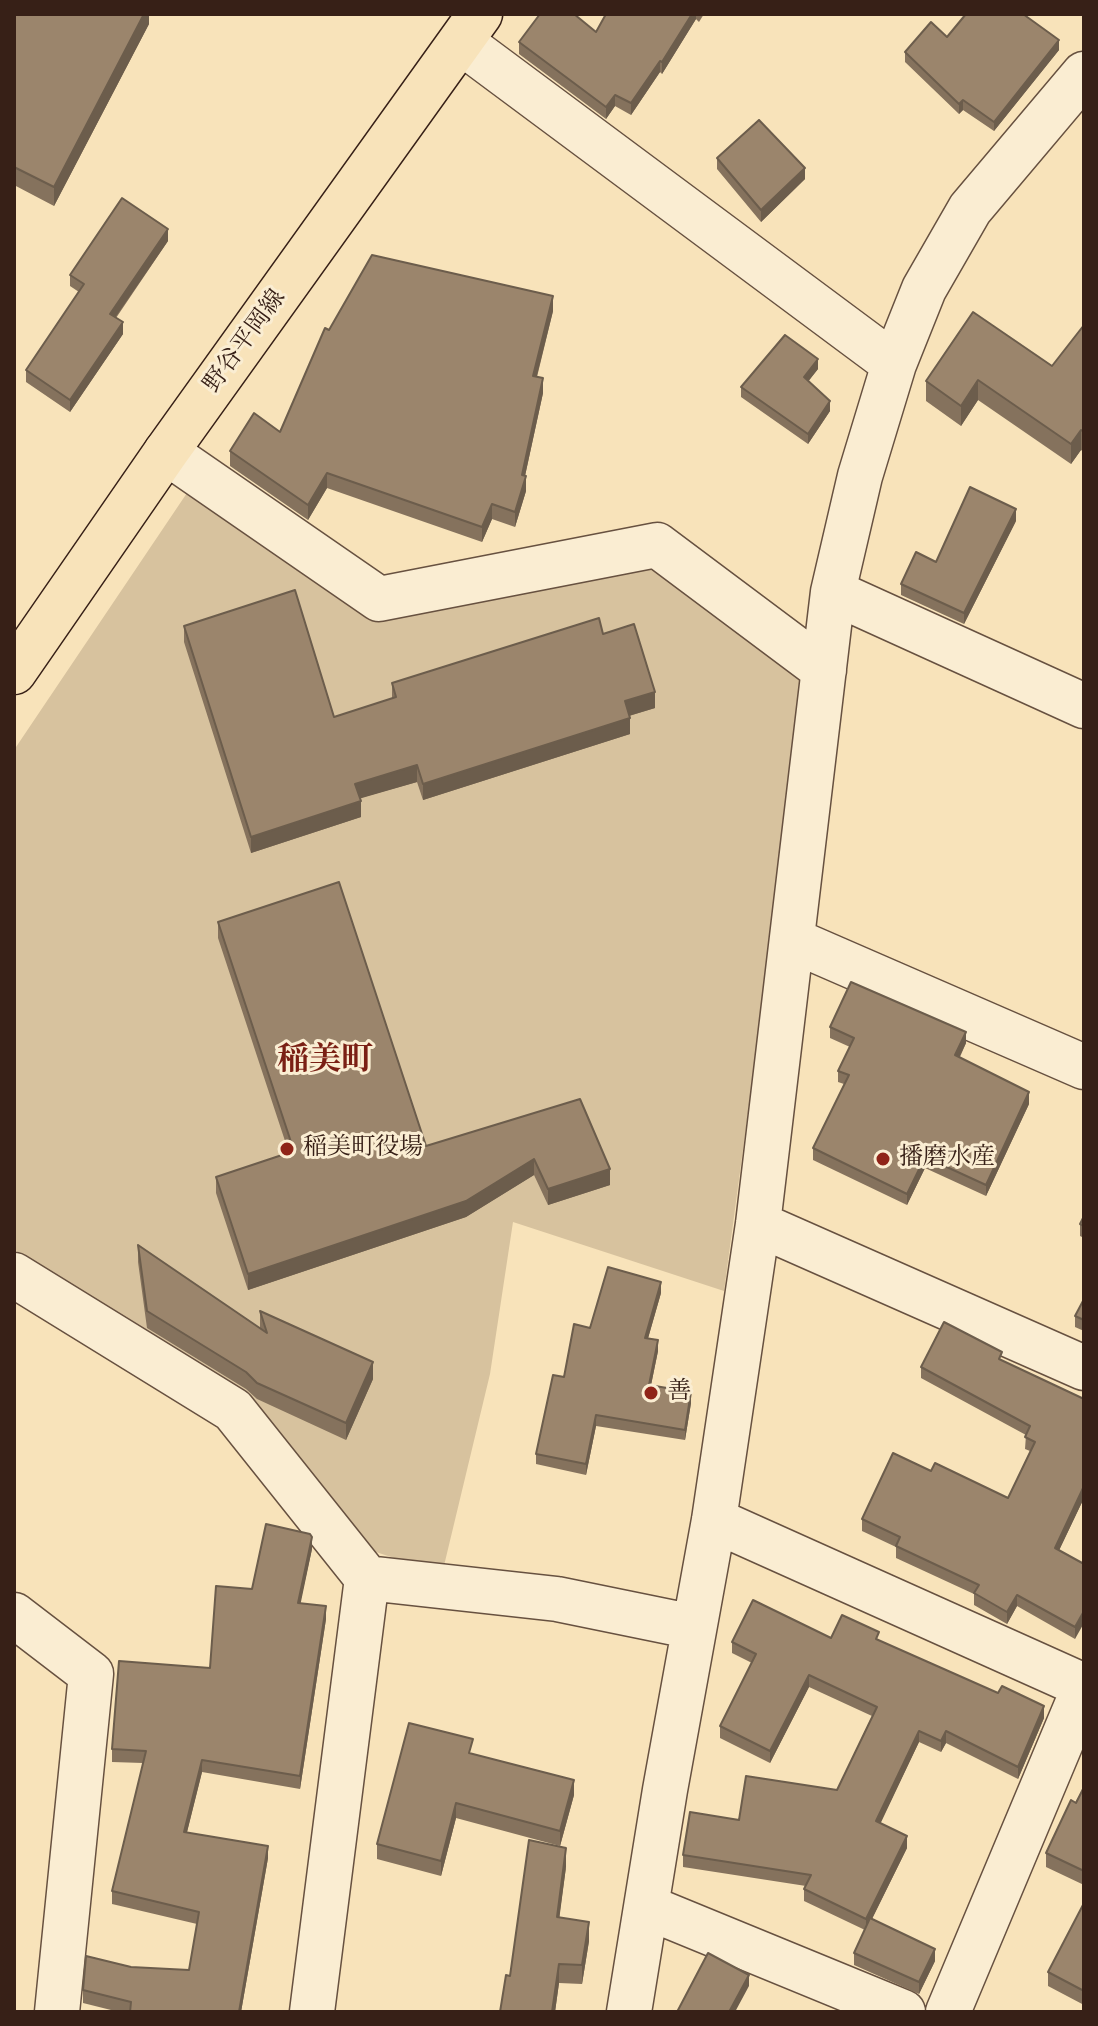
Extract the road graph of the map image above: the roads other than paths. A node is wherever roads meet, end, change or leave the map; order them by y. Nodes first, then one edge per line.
1 (470, 28) edge
2 (1084, 74) edge
3 (894, 364) junction
4 (166, 452) junction
5 (833, 592) junction
6 (19, 653) edge
7 (824, 670) junction
8 (1083, 704) edge
9 (792, 940) junction
10 (1084, 1067) edge
11 (758, 1224) junction
12 (20, 1293) edge
13 (1084, 1368) edge
14 (714, 1520) junction
15 (367, 1578) junction
16 (14, 1615) edge
17 (694, 1627) junction
18 (1084, 1687) edge
19 (647, 1907) junction
20 (57, 2012) edge
21 (312, 2012) edge
22 (629, 2012) edge
23 (903, 2012) edge
24 (948, 2012) edge

1 - 3 street
1 - 4 main road, 野谷平岡線
2 - 3 street
3 - 5 street
4 - 6 main road, 野谷平岡線
4 - 7 street
5 - 7 street
5 - 8 street
7 - 9 street
9 - 10 street
9 - 11 street
11 - 13 street
11 - 14 street
12 - 15 street
14 - 17 street
14 - 18 street
15 - 17 street
15 - 21 street
16 - 20 street
17 - 19 street
18 - 24 street
19 - 22 street
19 - 23 street

